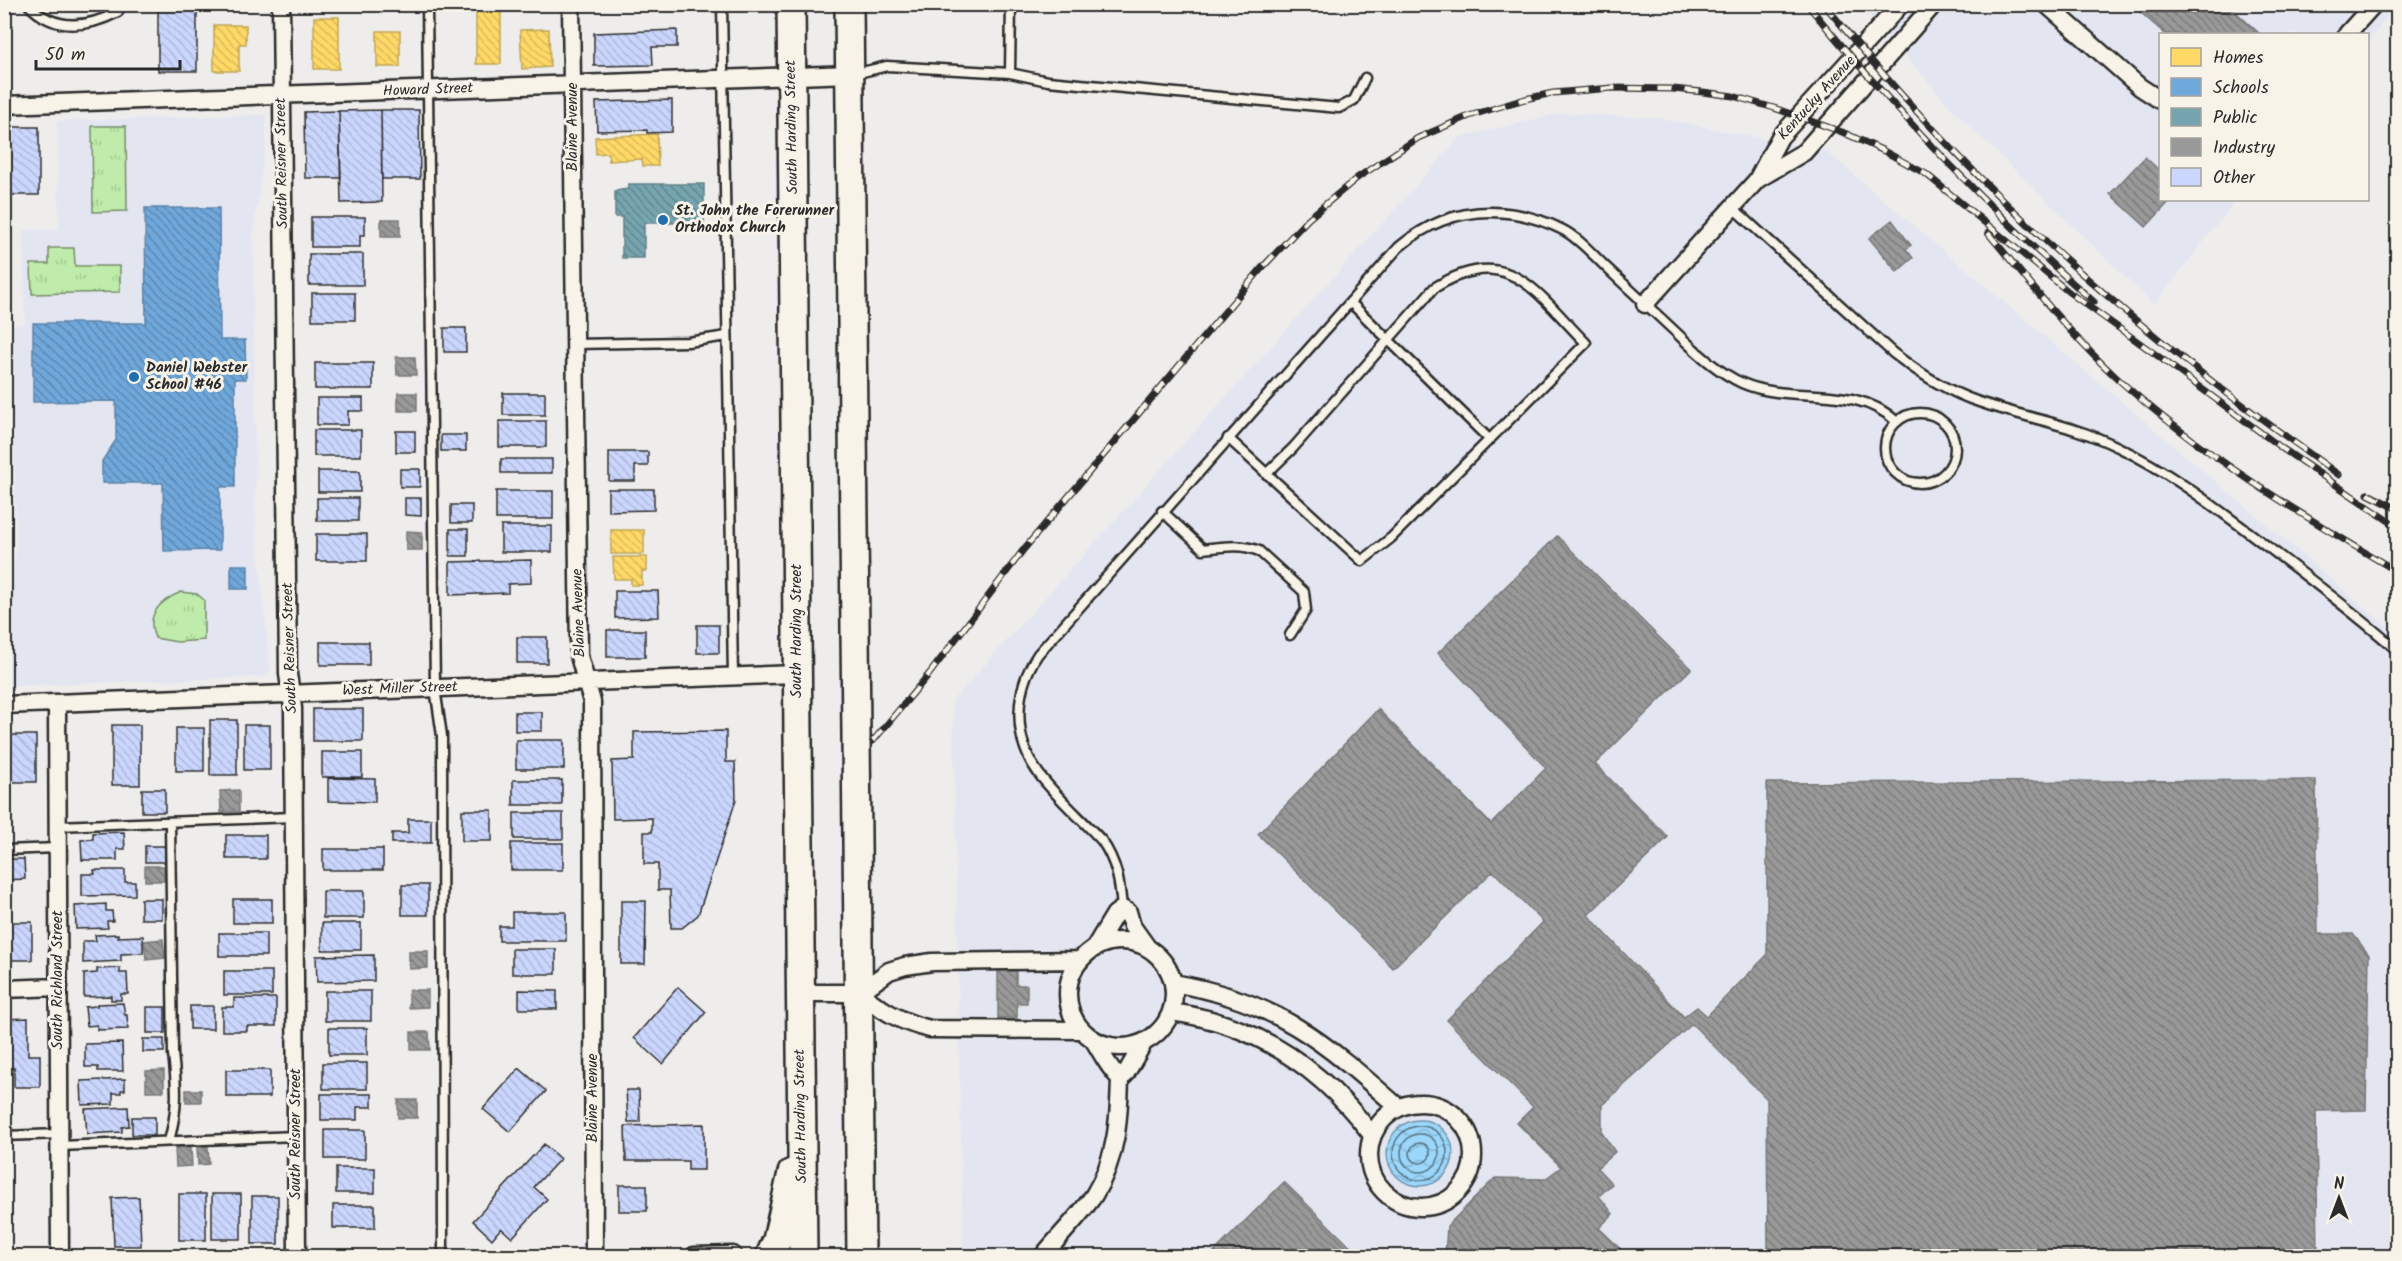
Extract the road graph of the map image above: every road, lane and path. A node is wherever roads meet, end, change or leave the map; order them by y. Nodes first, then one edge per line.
1 (28, 4) edge
2 (120, 4) edge
3 (281, 4) edge
4 (427, 4) edge
5 (571, 4) edge
6 (722, 4) edge
7 (791, 4) edge
8 (849, 4) edge
9 (1011, 4) edge
10 (1901, 4) edge
11 (1934, 4) edge
12 (2046, 4) edge
13 (2374, 4) edge
14 (2349, 33) edge
15 (1010, 73) junction
16 (851, 74) junction
17 (792, 76) junction
18 (1365, 78) dead end
19 (723, 79) junction
20 (572, 84) junction
21 (427, 90) junction
22 (282, 95) junction
23 (2159, 99) edge
24 (4, 105) edge
25 (1757, 180) junction
26 (1732, 207) junction
27 (1350, 302) junction
28 (1645, 304) junction
29 (727, 336) junction
30 (1389, 339) junction
31 (574, 344) junction
32 (1898, 422) junction
33 (1227, 438) junction
34 (1490, 440) junction
35 (1266, 474) junction
36 (1162, 511) junction
37 (1290, 635) dead end
38 (2397, 651) edge
39 (796, 674) junction
40 (733, 677) junction
41 (585, 683) junction
42 (435, 688) junction
43 (292, 693) junction
44 (57, 704) junction
45 (4, 705) edge
46 (294, 817) junction
47 (170, 822) junction
48 (57, 825) junction
49 (58, 848) junction
50 (4, 850) edge
51 (1122, 909) junction
52 (1095, 947) junction
53 (1147, 947) junction
54 (1080, 960) junction
55 (1173, 982) junction
56 (58, 987) junction
57 (4, 989) edge
58 (800, 993) junction
59 (859, 993) junction
60 (1171, 1012) junction
61 (1088, 1035) junction
62 (1144, 1042) junction
63 (1120, 1078) junction
64 (1399, 1108) junction
65 (802, 1131) junction
66 (1372, 1135) junction
67 (4, 1136) edge
68 (296, 1136) junction
69 (60, 1140) junction
70 (169, 1141) junction
71 (733, 1255) edge
72 (60, 1257) edge
73 (297, 1257) edge
74 (443, 1257) edge
75 (594, 1257) edge
76 (694, 1257) edge
77 (770, 1257) edge
78 (803, 1257) edge
79 (861, 1257) edge
80 (1043, 1257) edge

1 - 2 lane
3 - 22 street, South Reisner Street
4 - 21 lane
5 - 20 street, Blaine Avenue
6 - 19 lane
7 - 17 main road, South Harding Street
8 - 16 main road
9 - 15 lane
10 - 25 street, Kentucky Avenue
11 - 25 street
12 - 23 street
13 - 14 street
15 - 16 lane
15 - 18 lane
16 - 17 street, Howard Street
16 - 59 main road
17 - 19 street, Howard Street
17 - 39 main road, South Harding Street
19 - 20 street, Howard Street
19 - 29 lane
20 - 21 street, Howard Street
20 - 31 street, Blaine Avenue
21 - 22 street, Howard Street
21 - 42 lane
22 - 24 street, Howard Street
22 - 43 street, South Reisner Street
25 - 26 street, Kentucky Avenue
26 - 28 street, Kentucky Avenue
26 - 38 lane
27 - 28 lane
27 - 30 lane
27 - 33 lane
28 - 32 lane
29 - 31 lane
29 - 40 lane
30 - 34 lane
30 - 34 lane
30 - 35 lane
31 - 41 street, Blaine Avenue
32 - 32 lane
33 - 35 lane
33 - 36 lane
34 - 35 lane
36 - 37 lane
36 - 51 lane
39 - 40 street, West Miller Street
39 - 58 main road, South Harding Street
40 - 41 street, West Miller Street
41 - 42 street, West Miller Street
41 - 75 street, Blaine Avenue
42 - 43 street, West Miller Street
42 - 74 lane
43 - 44 street, West Miller Street
43 - 46 street, South Reisner Street
44 - 45 street, West Miller Street
44 - 48 street, South Richland Street
46 - 47 lane
46 - 68 street, South Reisner Street
47 - 48 lane
47 - 70 lane
48 - 49 street, South Richland Street
49 - 50 lane
49 - 56 street, South Richland Street
51 - 52 street
51 - 53 street
52 - 53 street
52 - 54 street
53 - 55 street
54 - 59 street
54 - 61 street
55 - 60 street
55 - 64 street
56 - 57 street
56 - 69 street, South Richland Street
58 - 59 street
58 - 65 main road, South Harding Street
59 - 61 street
59 - 79 main road
60 - 62 street
60 - 66 street
61 - 62 street
61 - 63 street
62 - 63 street
63 - 80 street
64 - 66 street
64 - 66 street
65 - 77 main road
65 - 78 main road, South Harding Street
67 - 69 lane
68 - 70 lane
68 - 73 street, South Reisner Street
69 - 70 lane
69 - 72 street, South Richland Street
71 - 76 street

